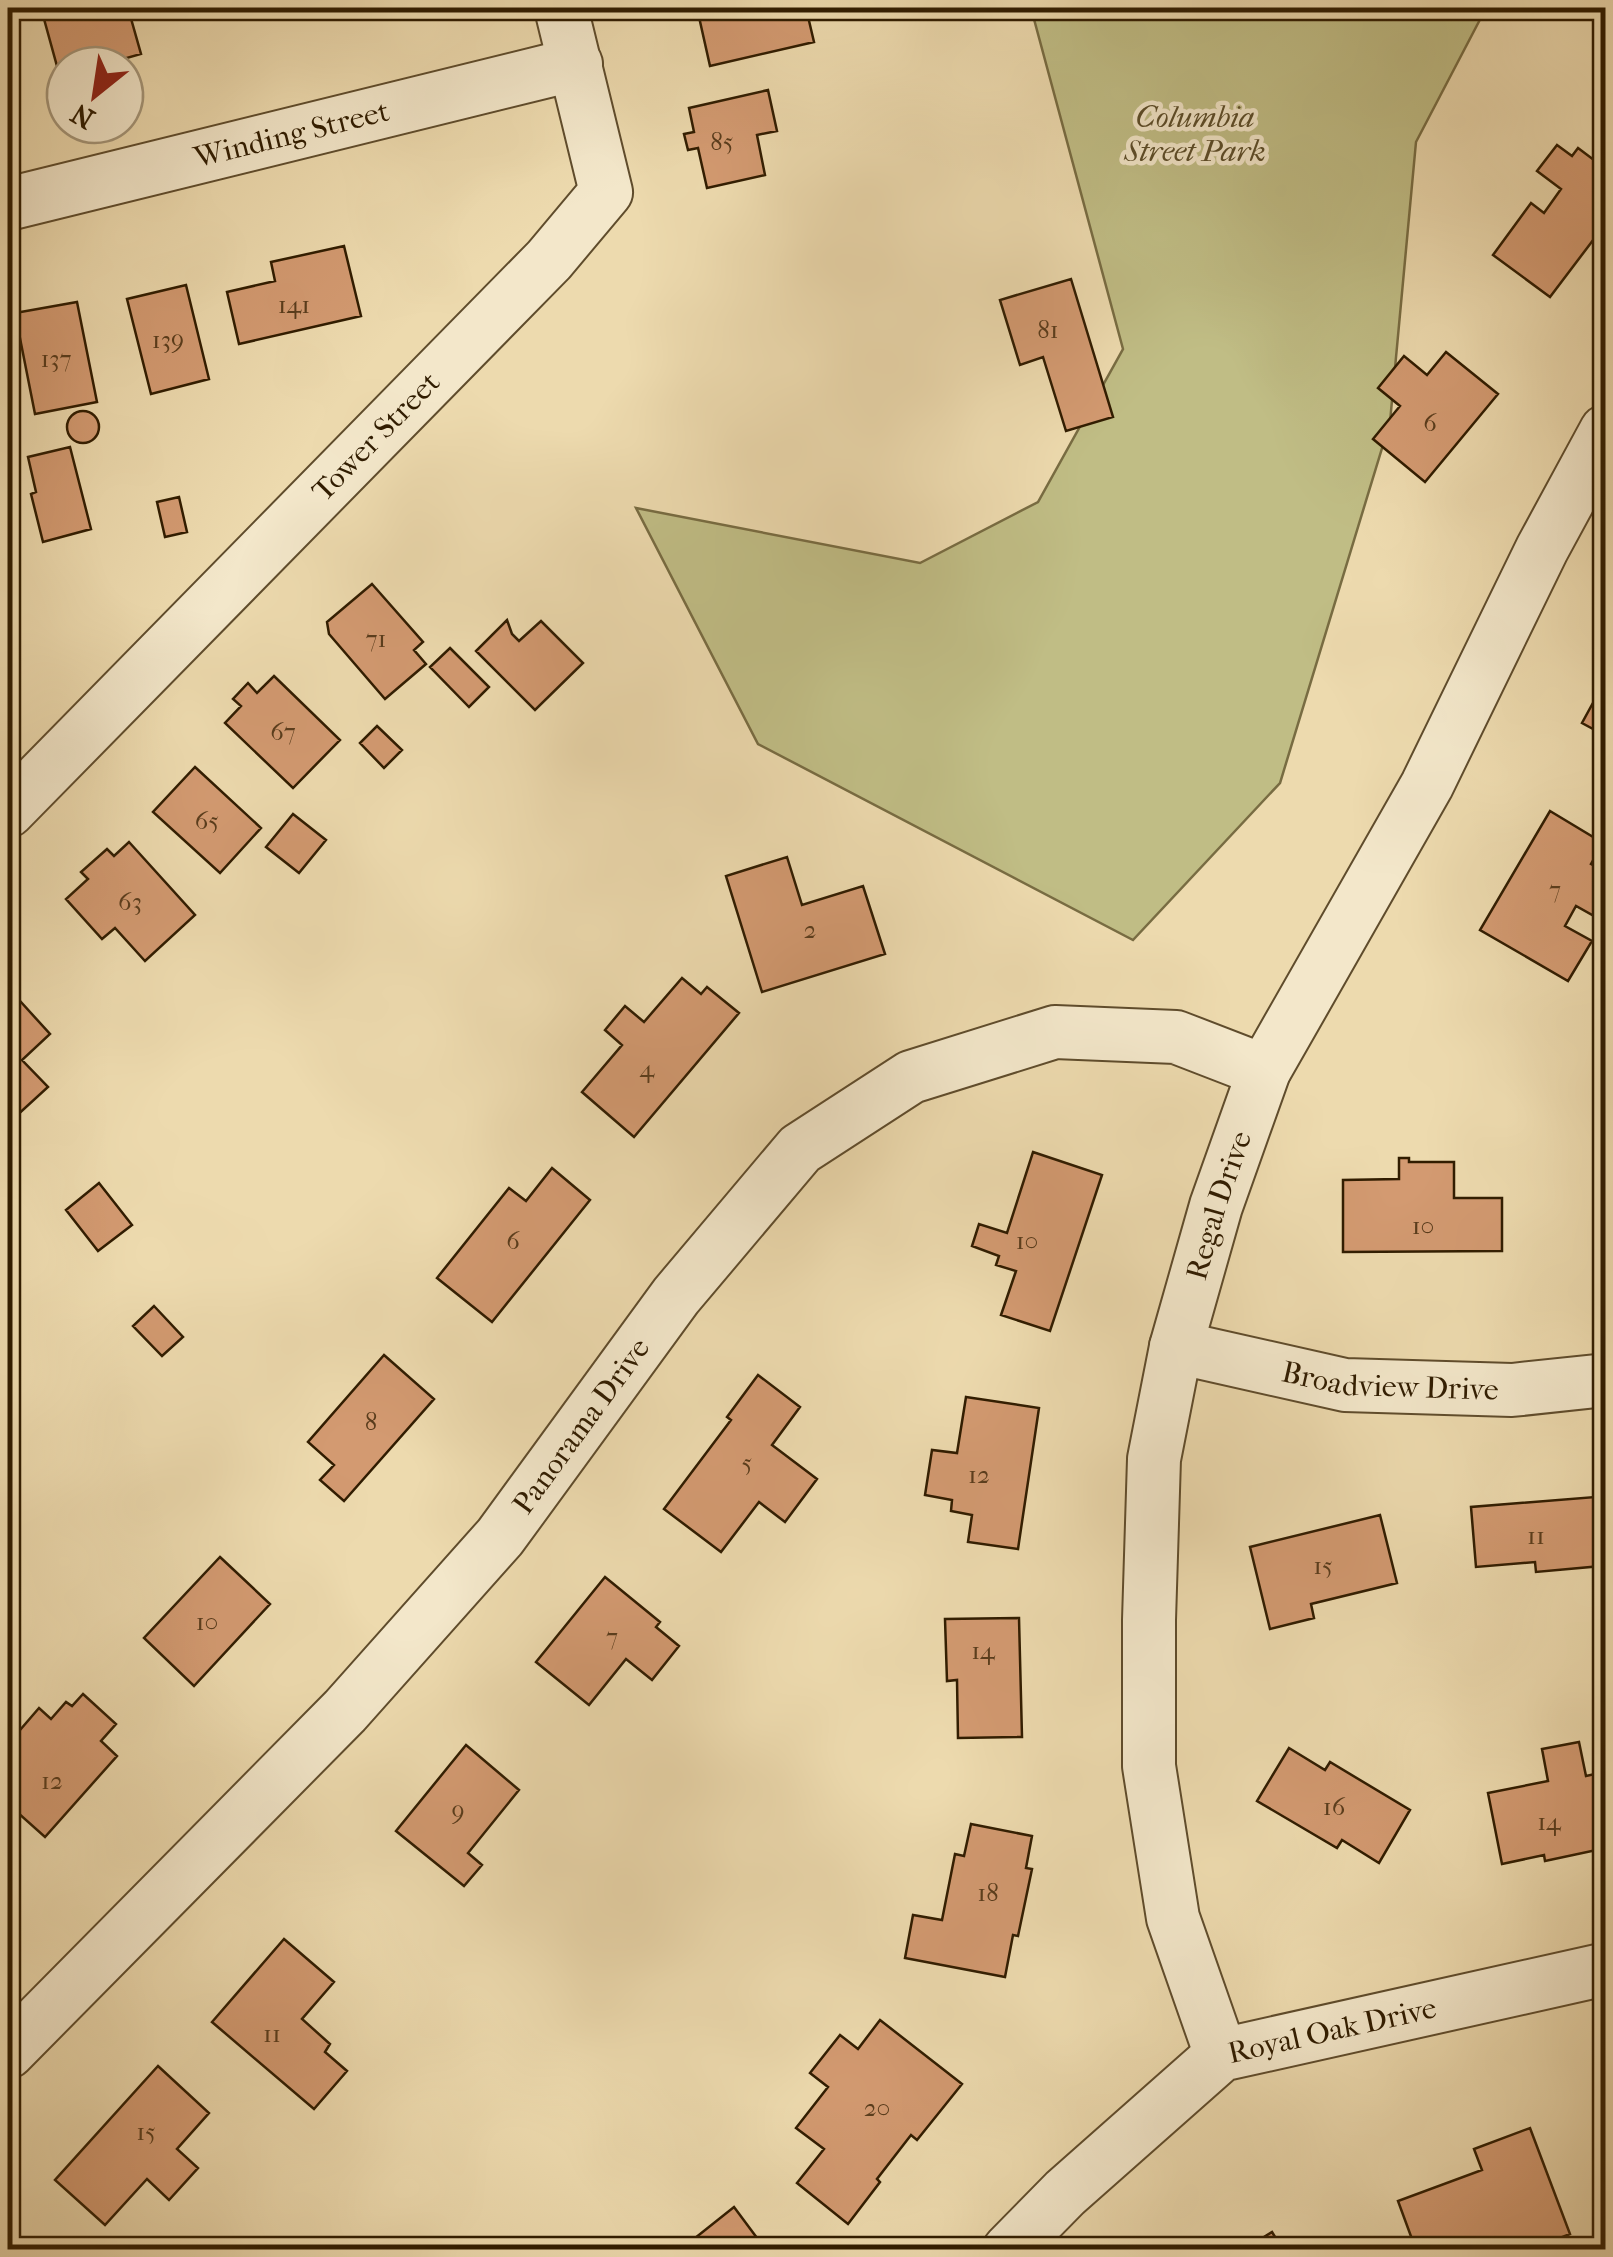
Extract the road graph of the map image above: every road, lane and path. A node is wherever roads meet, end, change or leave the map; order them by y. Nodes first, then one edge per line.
1 (561, 8) edge
2 (576, 64) junction
3 (8, 204) edge
4 (1606, 431) edge
5 (8, 812) edge
6 (1264, 1071) junction
7 (1176, 1347) junction
8 (1606, 1380) edge
9 (1606, 1969) edge
10 (8, 2052) edge
11 (1222, 2055) junction
12 (1009, 2250) edge

1 - 2 street, Tower Street
2 - 3 street, Winding Street
2 - 5 street, Tower Street
4 - 6 street, Regal Drive
6 - 7 street, Regal Drive
6 - 10 street, Panorama Drive
7 - 8 street, Broadview Drive
7 - 11 street, Regal Drive
9 - 11 street, Royal Oak Drive
11 - 12 street, Royal Oak Drive

